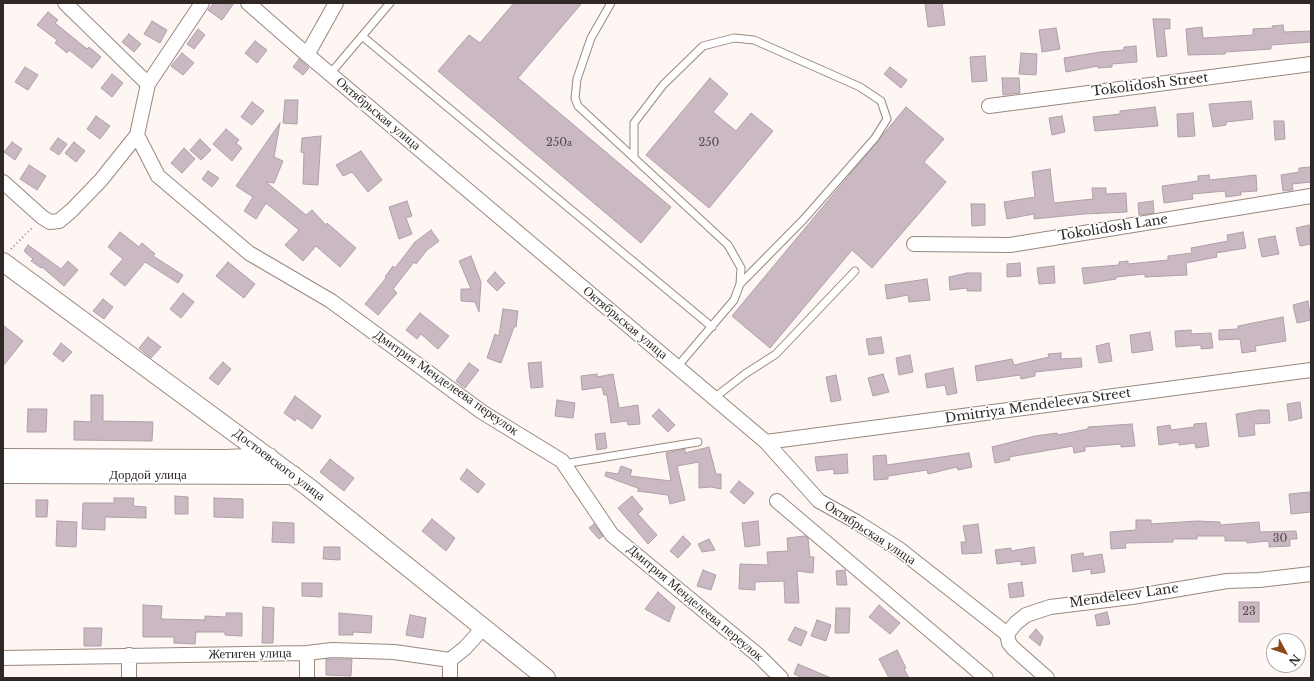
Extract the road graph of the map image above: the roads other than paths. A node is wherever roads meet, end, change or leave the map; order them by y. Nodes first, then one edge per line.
1 (65, 3) edge
2 (202, 3) edge
3 (248, 3) edge
4 (336, 3) edge
5 (390, 3) edge
6 (611, 3) edge
7 (362, 36) junction
8 (307, 55) junction
9 (1311, 64) edge
10 (330, 74) junction
11 (148, 84) junction
12 (989, 106) dead end
13 (137, 135) junction
14 (634, 156) junction
15 (3, 182) edge
16 (1311, 196) edge
17 (914, 244) dead end
18 (6, 257) edge
19 (855, 271) dead end
20 (740, 284) junction
21 (712, 327) junction
22 (677, 367) junction
23 (1311, 370) edge
24 (714, 398) junction
25 (233, 430) junction
26 (698, 442) dead end
27 (766, 442) junction
28 (269, 457) junction
29 (3, 458) edge
30 (226, 459) junction
31 (564, 464) junction
32 (3, 474) edge
33 (293, 475) junction
34 (255, 476) junction
35 (777, 501) dead end
36 (1311, 574) edge
37 (482, 628) junction
38 (1007, 634) junction
39 (307, 653) junction
40 (129, 655) junction
41 (3, 658) edge
42 (450, 660) junction
43 (129, 678) edge
44 (307, 678) edge
45 (450, 678) edge
46 (546, 678) edge
47 (781, 678) edge
48 (986, 678) edge
49 (1047, 678) edge

1 - 11 street
2 - 11 street
3 - 8 street, Октябрьская улица
4 - 8 street
5 - 7 lane
6 - 14 lane
7 - 10 lane
7 - 21 lane
8 - 10 street, Октябрьская улица
9 - 12 street, Tokolidosh Street
10 - 22 street, Октябрьская улица
11 - 13 street
13 - 15 street
13 - 31 street, Дмитрия Менделеева переулок
14 - 20 lane
14 - 20 lane
16 - 17 street, Tokolidosh Lane
18 - 25 street, Достоевского улица
19 - 24 lane
20 - 21 lane
21 - 22 lane
22 - 24 street, Октябрьская улица
23 - 27 street, Dmitriya Mendeleeva Street
24 - 27 street, Октябрьская улица
25 - 28 street, Достоевского улица
25 - 30 street
26 - 31 lane
27 - 38 street, Октябрьская улица
28 - 30 street, Дордой улица
28 - 33 street, Достоевского улица
28 - 34 street
29 - 30 street, Дордой улица
31 - 47 street, Дмитрия Менделеева переулок
32 - 34 street, Дордой улица
33 - 34 street, Дордой улица
33 - 37 street, Достоевского улица
35 - 48 street
36 - 38 street, Mendeleev Lane
37 - 42 street
37 - 46 street, Достоевского улица
38 - 49 street
39 - 40 street, Жетиген улица
39 - 42 street, Жетиген улица
39 - 44 street
40 - 41 street, Жетиген улица
40 - 43 street
42 - 45 street

